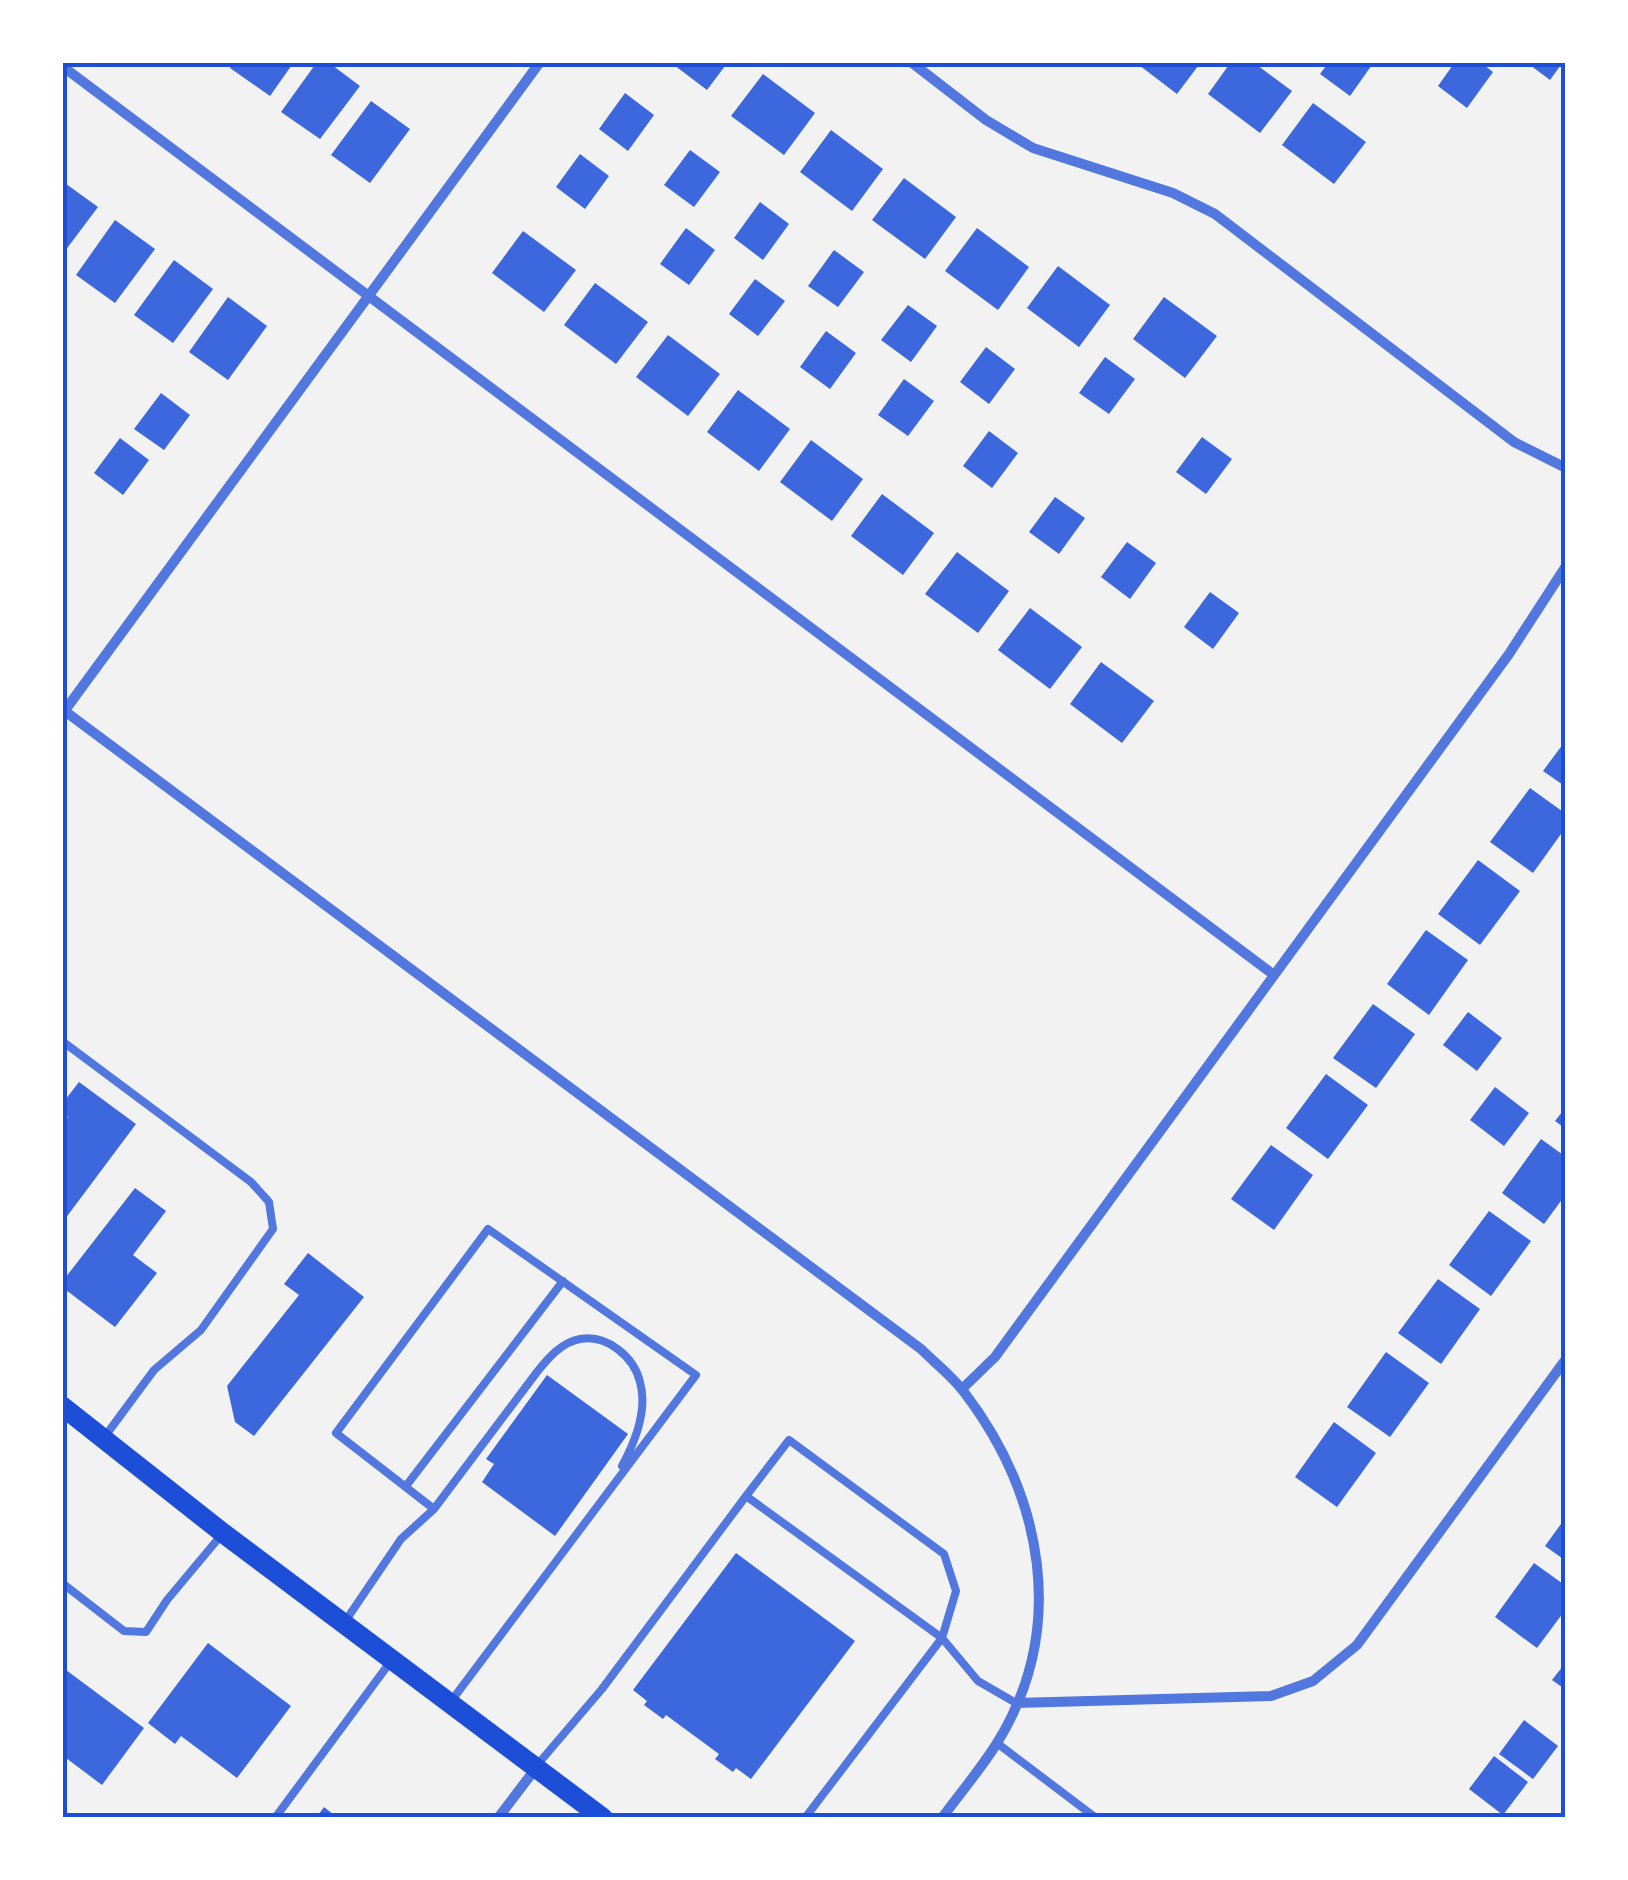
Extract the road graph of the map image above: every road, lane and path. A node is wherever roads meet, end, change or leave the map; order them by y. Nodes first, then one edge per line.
1 (540, 62) edge
2 (911, 62) edge
3 (62, 66) edge
4 (370, 296) junction
5 (1566, 468) edge
6 (1566, 566) edge
7 (63, 711) edge
8 (1274, 975) junction
9 (63, 1044) edge
10 (563, 1281) junction
11 (1566, 1359) edge
12 (962, 1389) junction
13 (62, 1406) edge
14 (104, 1438) junction
15 (406, 1486) junction
16 (608, 1492) junction
17 (746, 1496) junction
18 (434, 1508) junction
19 (223, 1533) junction
20 (62, 1583) edge
21 (343, 1624) junction
22 (942, 1638) junction
23 (391, 1660) junction
24 (449, 1703) junction
25 (1016, 1703) junction
26 (997, 1742) junction
27 (536, 1768) junction
28 (274, 1818) edge
29 (498, 1818) edge
30 (602, 1818) edge
31 (805, 1818) edge
32 (942, 1818) edge
33 (1096, 1818) edge

1 - 4 street
2 - 5 street
3 - 4 street
4 - 7 street
4 - 8 street
6 - 8 street
7 - 12 street
8 - 12 street
9 - 14 lane
10 - 15 lane
10 - 15 lane
10 - 16 lane
11 - 25 street
12 - 25 street
13 - 14 main road
14 - 19 main road
15 - 18 lane
16 - 18 lane
16 - 24 lane
17 - 22 lane
17 - 22 lane
17 - 27 lane
18 - 21 lane
19 - 20 lane
19 - 21 main road
21 - 23 main road
22 - 25 lane
22 - 31 lane
23 - 24 main road
23 - 28 lane
24 - 27 main road
25 - 26 street
26 - 32 street
26 - 33 lane
27 - 29 street
27 - 30 main road

